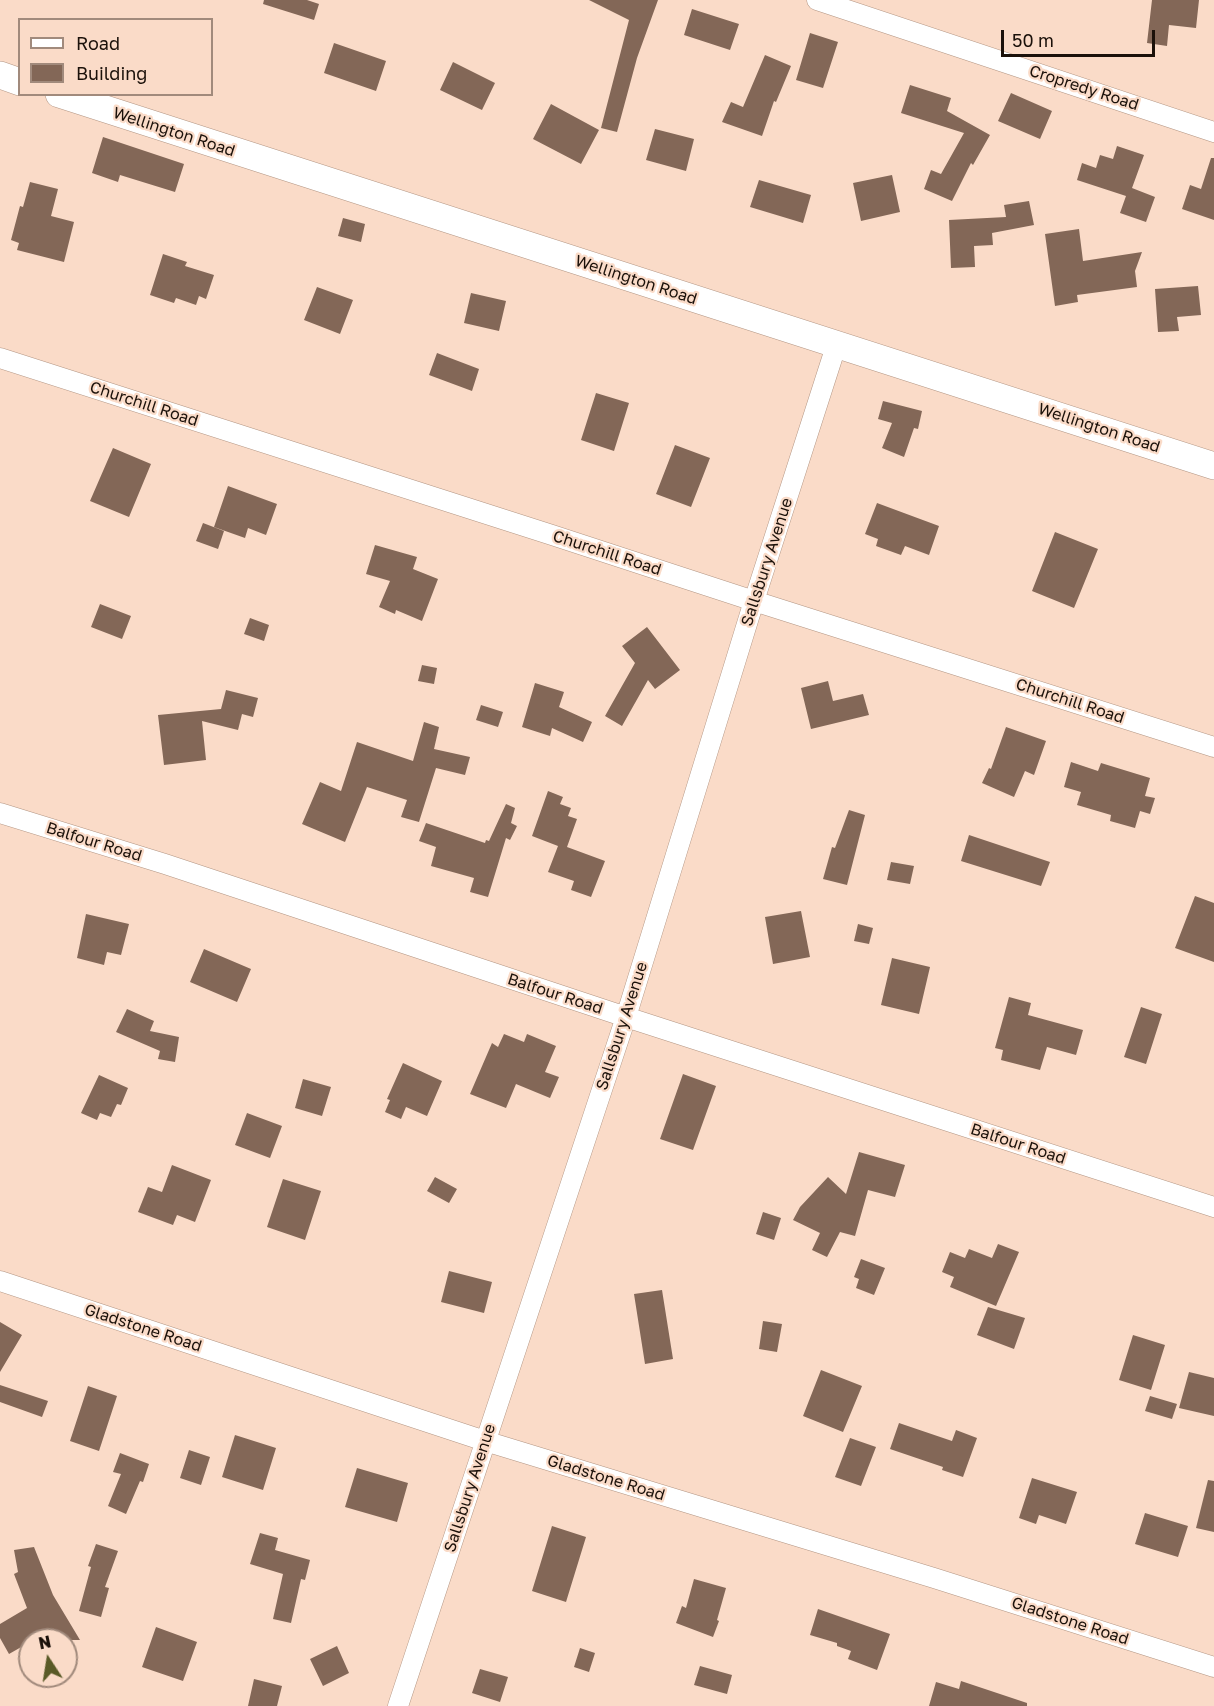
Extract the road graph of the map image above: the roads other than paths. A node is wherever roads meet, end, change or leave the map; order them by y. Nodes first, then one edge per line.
1 (817, 0) edge
2 (0, 75) edge
3 (18, 81) edge
4 (65, 96) edge
5 (1214, 132) edge
6 (837, 344) junction
7 (0, 358) edge
8 (1214, 466) edge
9 (754, 601) junction
10 (1214, 747) edge
11 (0, 813) edge
12 (626, 1017) junction
13 (1214, 1207) edge
14 (0, 1281) edge
15 (485, 1441) junction
16 (1214, 1667) edge
17 (398, 1706) edge

1 - 5 street, Cropredy Road
2 - 3 main road
4 - 6 main road, Wellington Road
6 - 8 main road, Wellington Road
6 - 9 street, Sallsbury Avenue
7 - 9 street, Churchill Road
9 - 10 street, Churchill Road
9 - 12 street, Sallsbury Avenue
11 - 12 street, Balfour Road
12 - 13 street, Balfour Road
12 - 15 street, Sallsbury Avenue
14 - 15 street, Gladstone Road
15 - 16 street, Gladstone Road
15 - 17 street, Sallsbury Avenue

